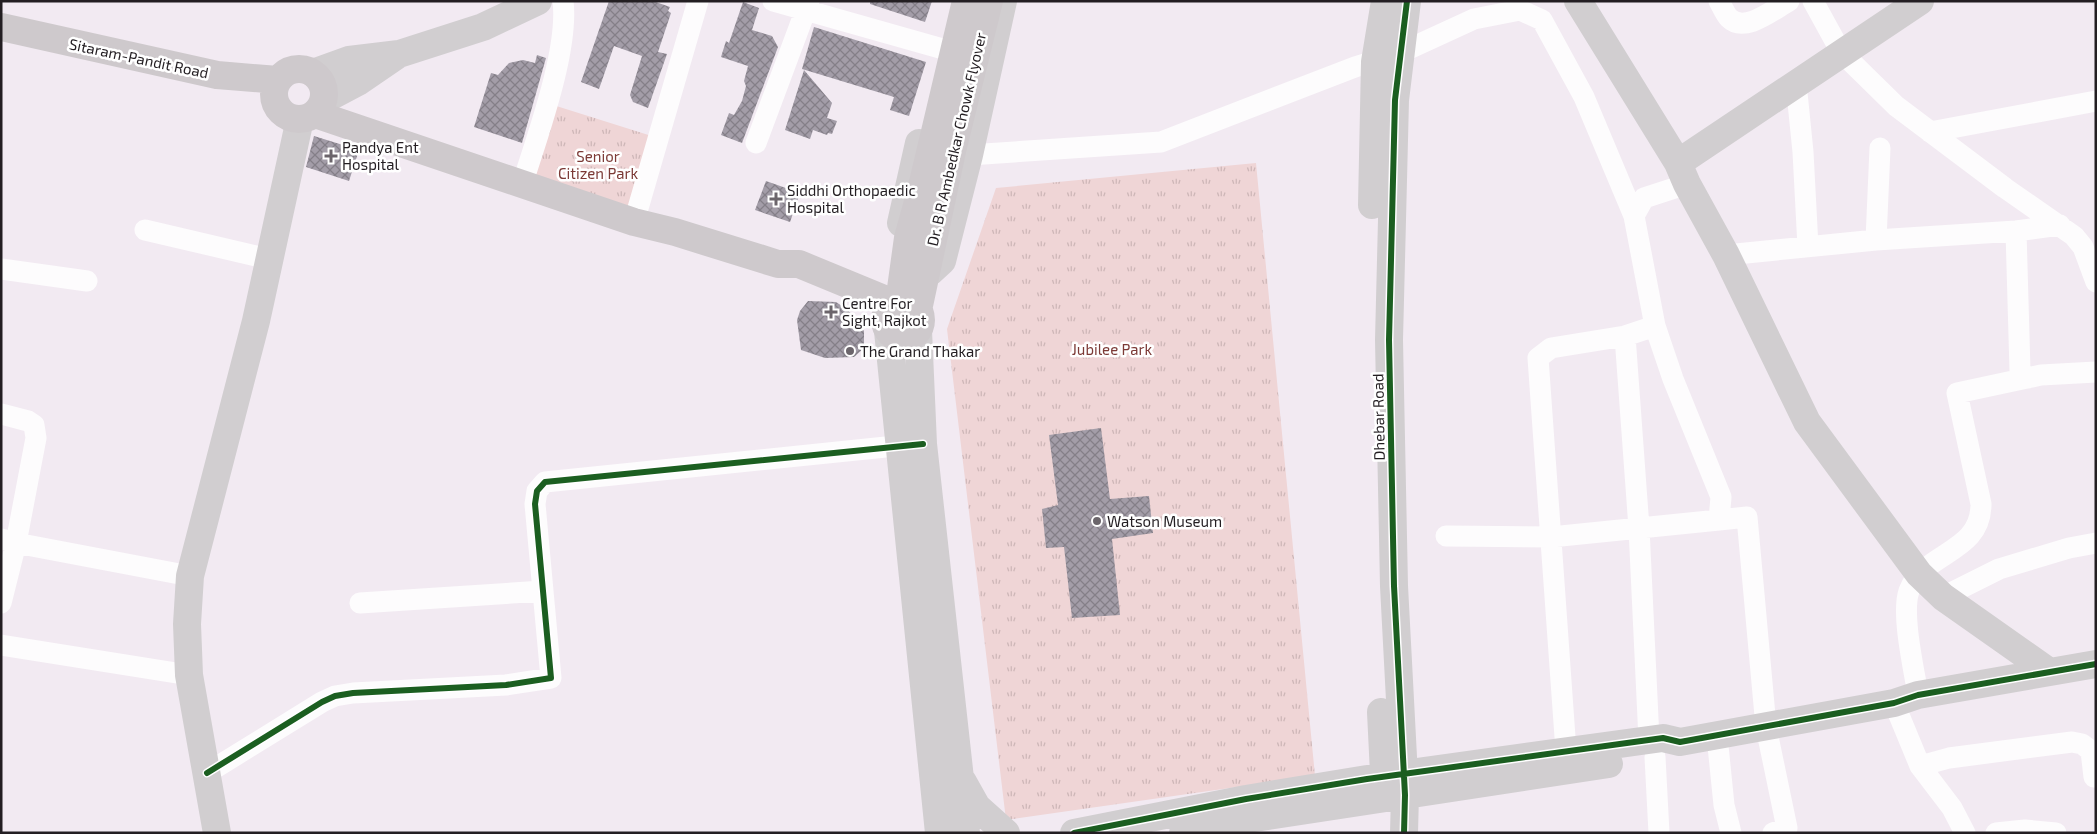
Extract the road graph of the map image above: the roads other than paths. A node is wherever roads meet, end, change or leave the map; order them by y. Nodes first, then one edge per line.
1 (538, 1) edge
2 (563, 1) edge
3 (698, 1) edge
4 (773, 1) edge
5 (954, 1) edge
6 (966, 1) edge
7 (989, 1) edge
8 (1004, 1) edge
9 (1385, 1) edge
10 (1407, 1) edge
11 (1578, 1) edge
12 (1719, 1) edge
13 (1789, 1) edge
14 (1813, 1) edge
15 (1920, 1) edge
16 (808, 6) edge
17 (1, 27) edge
18 (943, 49) junction
19 (1841, 52) junction
20 (399, 54) junction
21 (1388, 57) junction
22 (313, 73) junction
23 (1796, 83) junction
24 (276, 91) junction
25 (2096, 101) edge
26 (313, 111) junction
27 (1930, 132) junction
28 (756, 143) dead end
29 (1880, 148) dead end
30 (970, 155) junction
31 (1682, 173) junction
32 (522, 185) junction
33 (1634, 216) junction
34 (634, 222) junction
35 (2060, 225) junction
36 (145, 230) dead end
37 (2016, 231) junction
38 (920, 239) junction
39 (1876, 240) junction
40 (1808, 247) junction
41 (1726, 255) junction
42 (269, 259) junction
43 (1, 269) edge
44 (914, 274) junction
45 (87, 281) dead end
46 (2096, 282) edge
47 (901, 316) junction
48 (1655, 326) junction
49 (1625, 336) junction
50 (2096, 372) edge
51 (2028, 378) junction
52 (1, 414) edge
53 (911, 445) junction
54 (1719, 520) junction
55 (1639, 528) junction
56 (1446, 536) dead end
57 (1551, 537) junction
58 (9, 541) edge
59 (2096, 543) edge
60 (1919, 574) junction
61 (190, 576) junction
62 (543, 591) junction
63 (1944, 597) junction
64 (1, 602) edge
65 (360, 603) dead end
66 (1, 646) edge
67 (2096, 664) edge
68 (2048, 671) junction
69 (188, 675) junction
70 (1906, 699) junction
71 (1766, 727) junction
72 (1717, 736) junction
73 (1652, 748) junction
74 (1566, 751) junction
75 (1920, 766) junction
76 (207, 772) junction
77 (961, 778) junction
78 (2094, 778) dead end
79 (1394, 786) junction
80 (1248, 817) edge
81 (217, 833) edge
82 (939, 833) edge
83 (966, 833) edge
84 (1006, 833) edge
85 (1074, 833) edge
86 (1183, 833) edge
87 (1404, 833) edge
88 (1659, 833) edge
89 (1731, 833) edge
90 (1773, 833) edge
91 (1965, 833) edge
92 (1996, 833) edge
93 (2056, 833) edge

1 - 20 street
2 - 32 street
3 - 34 street
4 - 16 street
5 - 18 street
6 - 38 main road, Dr. B R Ambedkar Chowk Flyover
7 - 38 main road, Dr. B R Ambedkar Chowk Flyover
8 - 30 street
9 - 21 street, Dhebar Road
10 - 21 street, Dhebar Road
11 - 31 street
12 - 13 street
14 - 19 street
15 - 19 street
16 - 18 street
16 - 28 street
17 - 24 main road, Sitaram-Pandit Road
18 - 44 street
19 - 23 street
19 - 27 street
20 - 22 street
20 - 26 street
21 - 30 street
21 - 33 street
21 - 79 street, Dhebar Road
22 - 24 main road
22 - 26 main road
23 - 31 street
23 - 40 street
24 - 26 main road
25 - 27 street
26 - 32 main road
26 - 42 street
27 - 35 street
29 - 39 street
30 - 44 street
31 - 33 street
31 - 41 street
32 - 34 main road
33 - 48 street
34 - 47 main road
35 - 37 street
35 - 46 street
36 - 42 street
37 - 39 street
37 - 51 street
38 - 44 main road, Dr. B R Ambedkar Chowk Flyover
39 - 40 street
40 - 41 street
41 - 60 street
42 - 61 street
43 - 45 street
44 - 47 main road, Dr. B R Ambedkar Chowk Flyover
47 - 53 street
48 - 49 street
48 - 54 street
49 - 55 street
49 - 57 street
50 - 51 street
51 - 60 street
52 - 58 street
53 - 62 street
53 - 77 street
53 - 82 street
54 - 55 street
54 - 71 street
55 - 57 street
55 - 73 street
56 - 57 street
57 - 74 street
58 - 61 street
58 - 64 street
59 - 63 street
60 - 63 street
60 - 70 street
61 - 69 street
62 - 65 street
62 - 76 street
63 - 68 street
66 - 69 street
67 - 68 street
68 - 70 street
69 - 76 street
70 - 71 street
70 - 75 street
71 - 72 street
71 - 90 street
72 - 73 street
72 - 89 street
73 - 74 street
73 - 79 street
73 - 88 street
74 - 79 street
75 - 78 street
75 - 91 street
76 - 81 street
77 - 83 street
77 - 84 street
79 - 80 street
79 - 87 street, Dhebar Road
80 - 85 street
80 - 86 street
92 - 93 street

